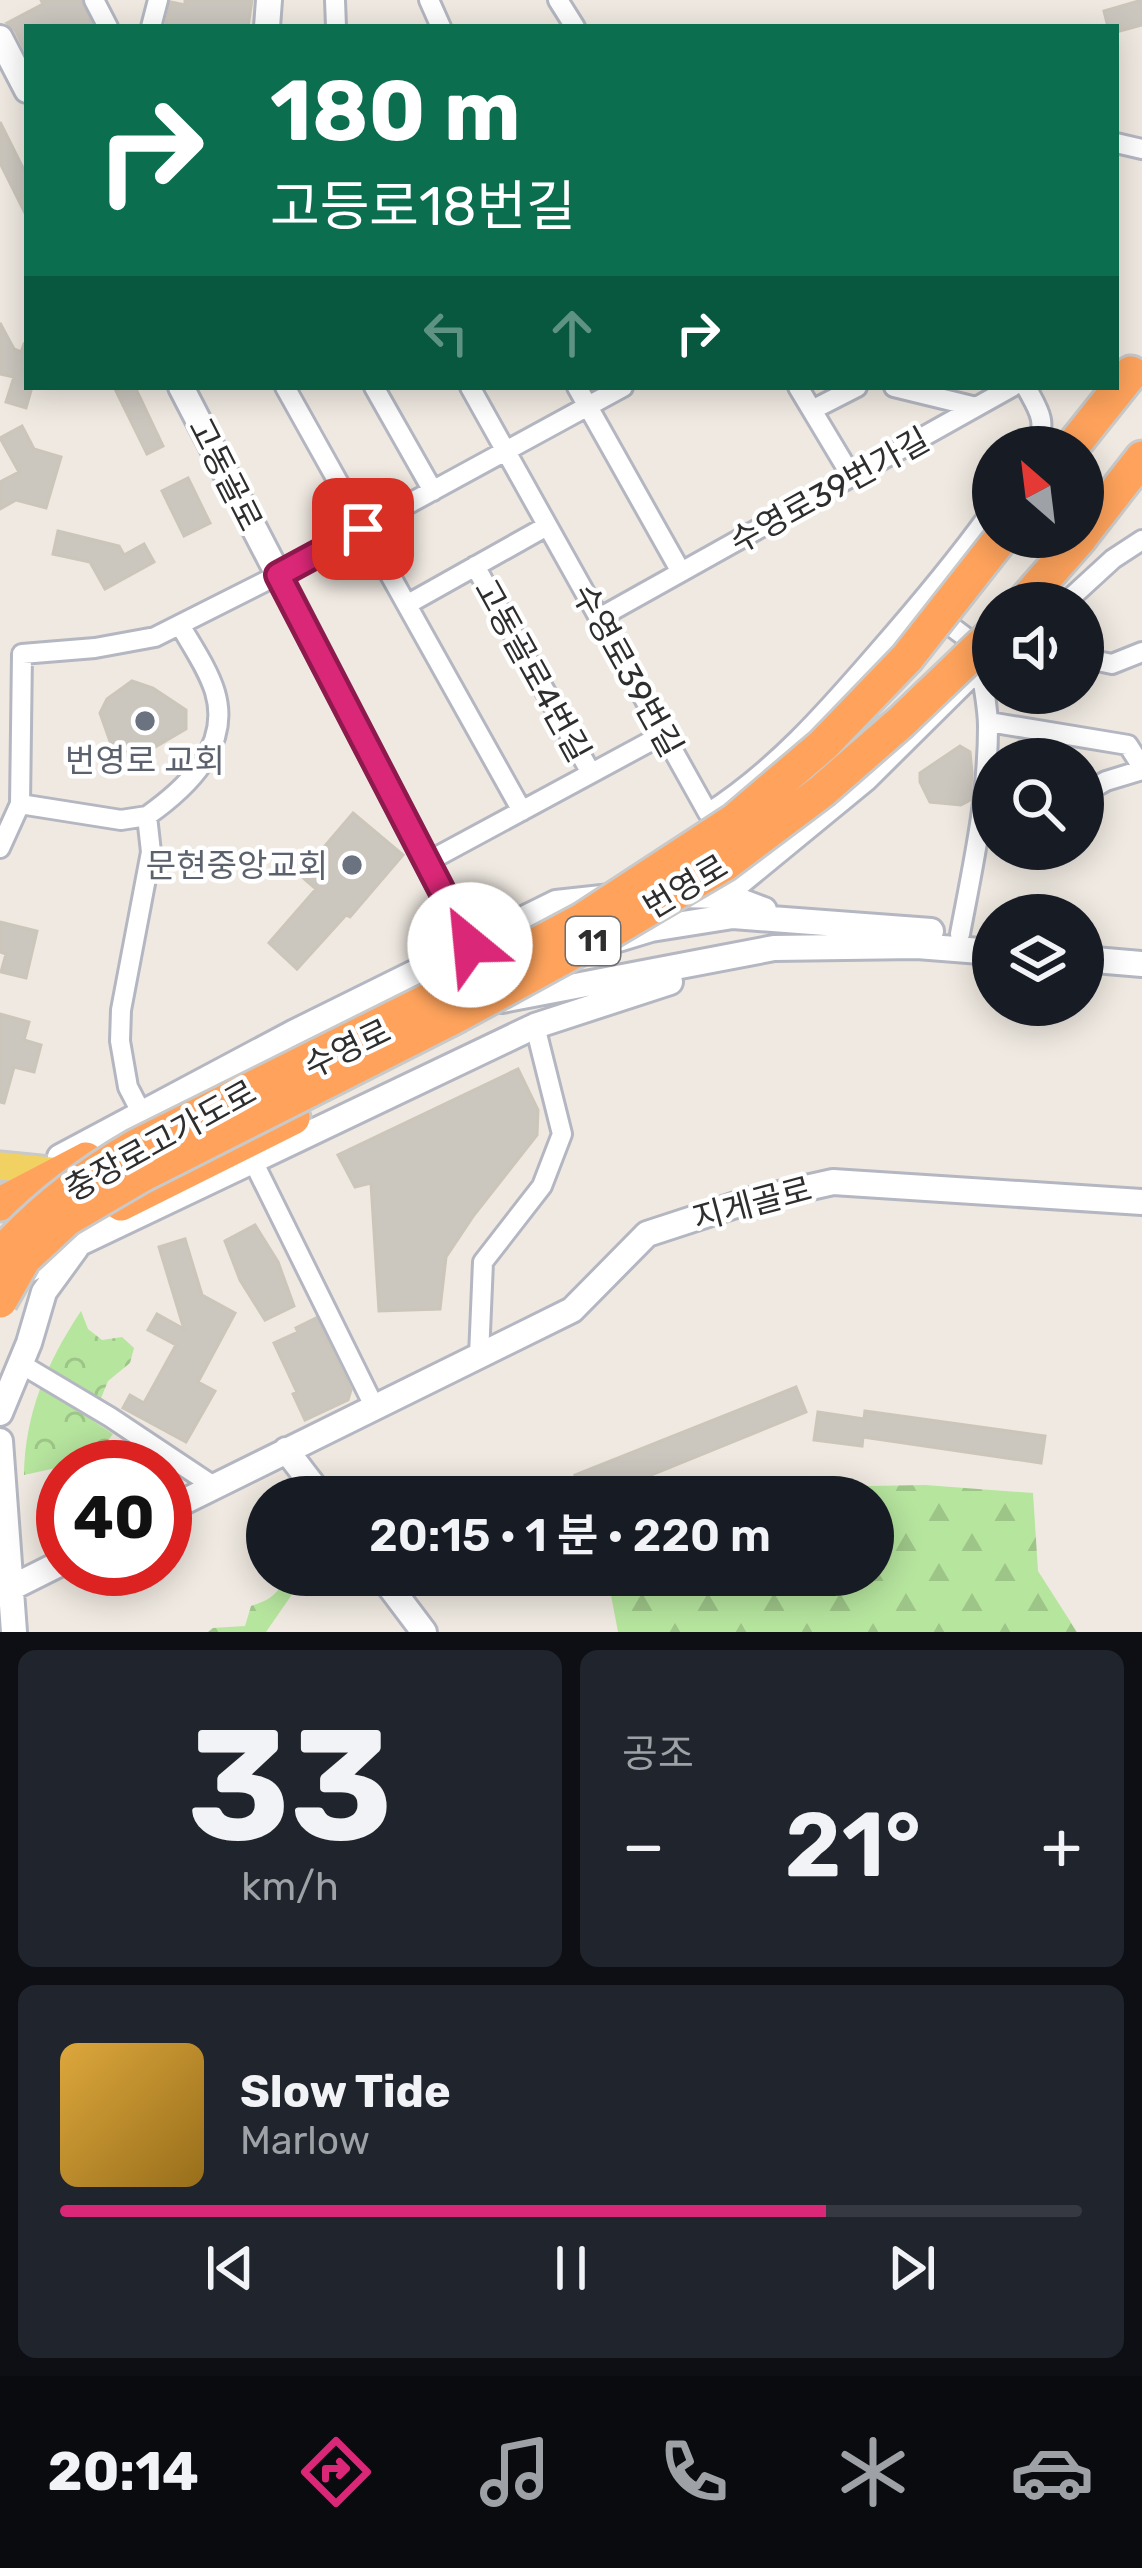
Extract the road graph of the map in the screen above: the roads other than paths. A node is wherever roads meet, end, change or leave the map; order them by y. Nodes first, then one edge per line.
1 (0, 38) edge
2 (24, 84) edge
3 (1131, 373) dead end
4 (1119, 388) edge
5 (183, 390) edge
6 (287, 390) edge
7 (376, 390) edge
8 (472, 390) edge
9 (579, 390) edge
10 (617, 390) edge
11 (800, 390) edge
12 (851, 390) edge
13 (906, 390) edge
14 (1007, 390) edge
15 (1028, 390) edge
16 (1117, 390) edge
17 (588, 406) junction
18 (976, 407) junction
19 (812, 410) junction
20 (1043, 426) edge
21 (1089, 426) edge
22 (506, 451) junction
23 (1142, 458) edge
24 (852, 477) junction
25 (433, 491) junction
26 (1104, 507) edge
27 (548, 526) junction
28 (363, 529) junction
29 (972, 539) edge
30 (1142, 541) edge
31 (986, 558) edge
32 (1063, 558) edge
33 (476, 566) junction
34 (681, 572) junction
35 (278, 575) junction
36 (1041, 582) edge
37 (1088, 582) edge
38 (408, 604) junction
39 (920, 604) junction
40 (599, 618) junction
41 (180, 625) junction
42 (972, 648) edge
43 (1142, 652) edge
44 (972, 654) edge
45 (1104, 662) edge
46 (972, 679) edge
47 (988, 714) edge
48 (988, 722) junction
49 (664, 734) junction
50 (988, 738) edge
51 (1142, 768) edge
52 (591, 773) junction
53 (1104, 783) edge
54 (20, 804) junction
55 (523, 811) junction
56 (147, 816) junction
57 (722, 817) junction
58 (0, 848) edge
59 (427, 862) junction
60 (976, 870) edge
61 (728, 892) junction
62 (960, 934) junction
63 (972, 935) edge
64 (470, 945) junction
65 (1104, 946) edge
66 (794, 947) junction
67 (1142, 949) edge
68 (972, 950) edge
69 (1104, 961) edge
70 (1142, 964) edge
71 (675, 967) junction
72 (535, 1026) junction
73 (335, 1046) joint
74 (142, 1114) junction
75 (253, 1161) junction
76 (0, 1166) edge
77 (61, 1167) junction
78 (142, 1175) joint
79 (1142, 1202) edge
80 (121, 1204) junction
81 (0, 1205) edge
82 (78, 1244) junction
83 (0, 1257) edge
84 (0, 1286) edge
85 (0, 1301) edge
86 (478, 1356) junction
87 (21, 1364) junction
88 (375, 1408) junction
89 (0, 1413) edge
90 (0, 1441) edge
91 (286, 1450) junction
92 (306, 1476) edge
93 (215, 1486) junction
94 (192, 1498) edge
95 (36, 1576) edge
96 (5, 1591) edge
97 (397, 1596) edge
98 (14, 1632) edge
99 (424, 1632) edge

1 - 2 main road
3 - 4 highway
5 - 35 main road, 고동골로
6 - 28 street
7 - 25 street
8 - 22 street, 수영로39번길
9 - 17 street
10 - 17 street
11 - 19 street
12 - 19 street
13 - 18 street, 수영로39번가길
14 - 18 street, 수영로39번가길
15 - 20 street
16 - 21 highway
17 - 22 street
17 - 34 street
18 - 24 street, 수영로39번가길
19 - 24 street
22 - 25 street
22 - 27 street, 수영로39번길
23 - 26 highway
24 - 34 street, 수영로39번가길
25 - 28 street
27 - 33 street
27 - 40 street, 수영로39번길
28 - 35 street
28 - 38 street
29 - 39 street
30 - 37 street
31 - 57 highway, 번영로 / 11, bridge
32 - 36 highway
33 - 38 street
33 - 52 street, 고동골로4번길
34 - 40 street, 수영로39번가길
35 - 41 street
35 - 59 main road, 고동골로
38 - 55 street
39 - 42 street
39 - 57 street
40 - 49 street, 수영로39번길
41 - 54 street
41 - 56 street
43 - 45 street
44 - 61 highway, 번영로 / 11, bridge
46 - 61 street
47 - 48 street
48 - 50 street
48 - 51 street
49 - 52 street, 고동골로4번길
49 - 57 street, 수영로39번길
51 - 53 street
52 - 55 street, 고동골로4번길
54 - 56 street
54 - 58 street
55 - 59 street, 고동골로4번길
56 - 74 street
57 - 73 highway, 번영로 / 11, bridge
57 - 77 highway, bridge
59 - 64 main road, 고동골로
60 - 62 street
61 - 62 main road
61 - 64 main road
61 - 71 main road
61 - 78 highway, 번영로 / 11, bridge
61 - 80 highway, bridge
61 - 81 main road, 수영로
62 - 63 main road
64 - 74 main road
65 - 67 main road
66 - 68 main road, 수영로
66 - 71 main road, 수영로
66 - 72 main road, 수영로
69 - 70 main road
71 - 83 main road, 수영로
72 - 75 main road, 수영로
72 - 86 street
73 - 83 highway, 충장로고가도로 / 11, bridge
74 - 77 main road
75 - 82 main road, 수영로
75 - 88 street
76 - 77 main road
77 - 81 highway
78 - 85 highway, 충장로고가도로 / 11, bridge
79 - 86 main road, 지게골로
80 - 82 main road
80 - 83 main road
82 - 84 main road, 수영로
82 - 87 main road
86 - 88 main road, 지게골로
87 - 89 main road
87 - 93 street
88 - 91 main road, 지게골로
90 - 96 main road
91 - 92 main road
91 - 93 main road, 지게골로
93 - 94 main road, 지게골로
95 - 96 main road
96 - 98 main road
97 - 99 main road

